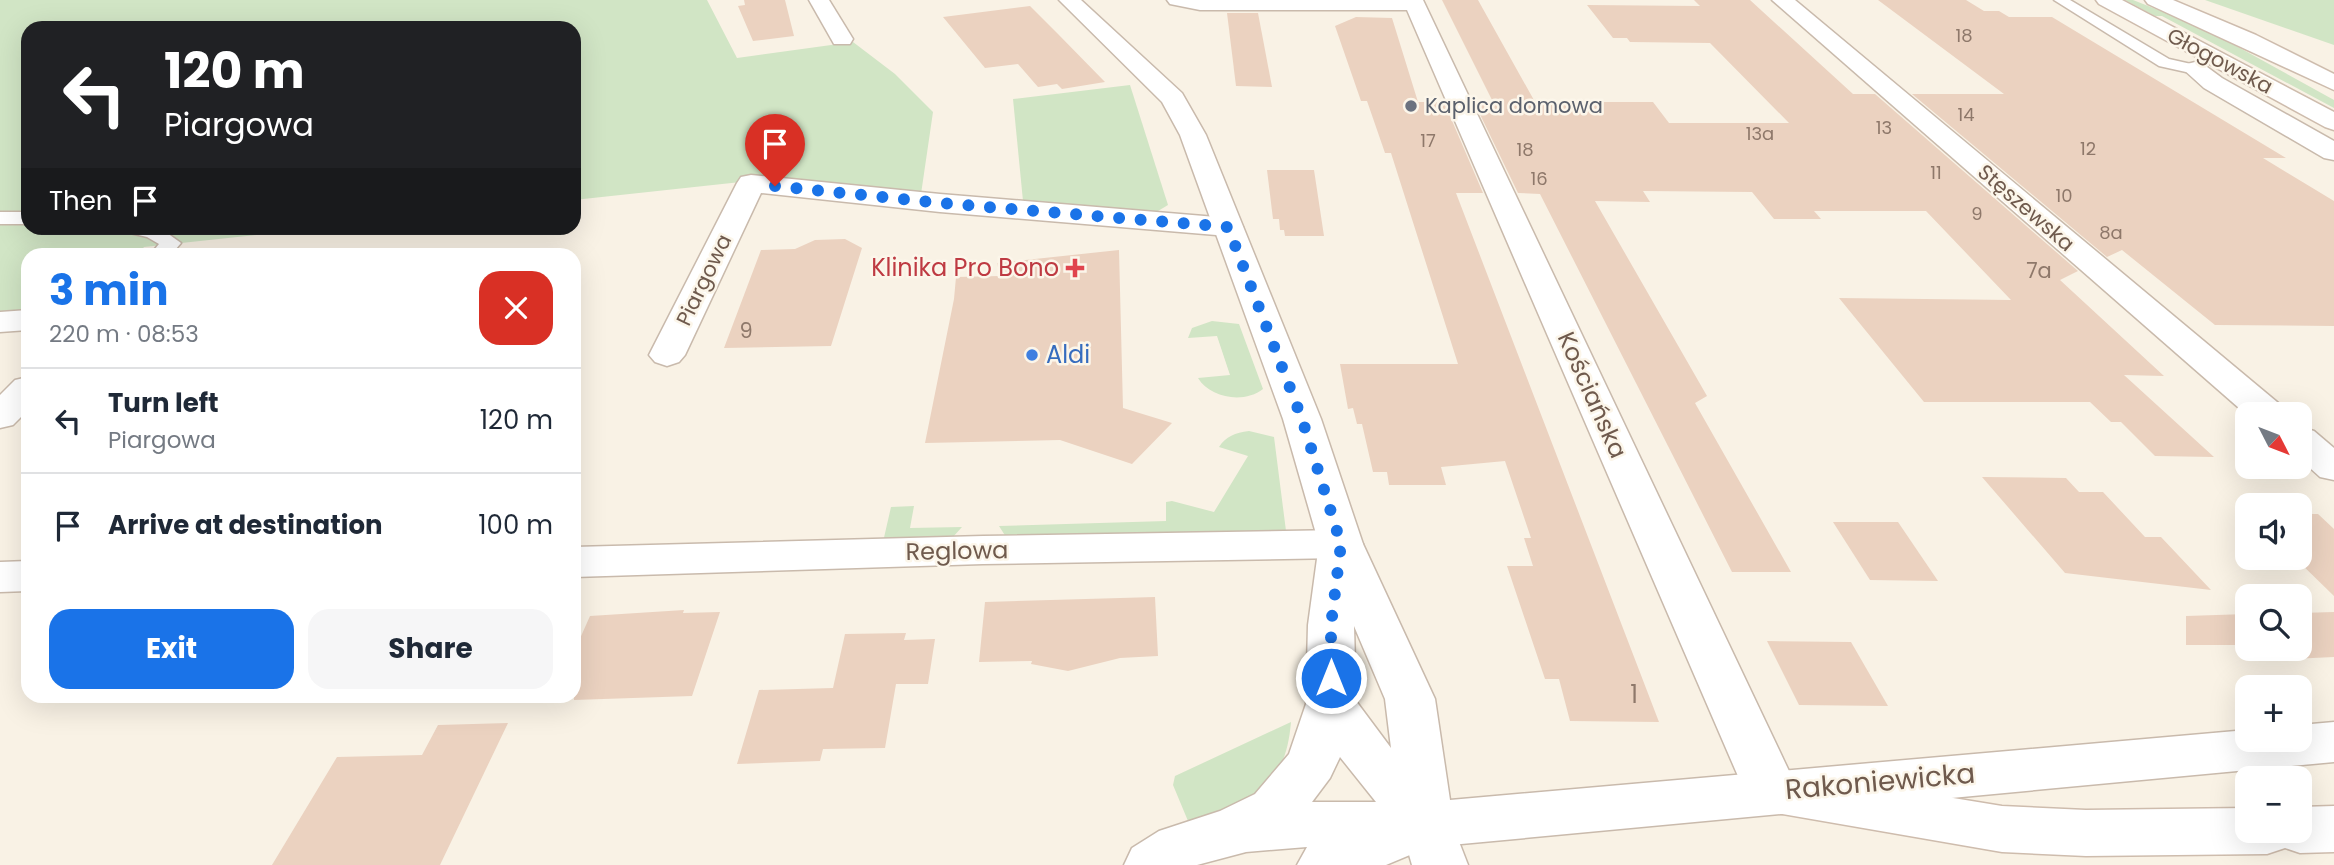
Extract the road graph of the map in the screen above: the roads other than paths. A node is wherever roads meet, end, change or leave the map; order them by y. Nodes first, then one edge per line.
1 (819, 0) edge
2 (1069, 0) edge
3 (1177, 0) edge
4 (1782, 0) edge
5 (2061, 0) edge
6 (2106, 0) edge
7 (2155, 0) edge
8 (1414, 2) edge
9 (2182, 11) junction
10 (2155, 26) junction
11 (842, 39) dead end
12 (2334, 60) edge
13 (2195, 69) junction
14 (2334, 83) edge
15 (2334, 122) edge
16 (2334, 152) edge
17 (0, 218) edge
18 (21, 218) edge
19 (1228, 227) junction
20 (158, 235) edge
21 (167, 248) edge
22 (21, 320) edge
23 (0, 322) edge
24 (667, 355) dead end
25 (21, 395) edge
26 (2255, 402) edge
27 (0, 417) edge
28 (2312, 449) edge
29 (2334, 468) edge
30 (1341, 544) junction
31 (581, 562) edge
32 (21, 576) edge
33 (0, 577) edge
34 (1331, 704) junction
35 (2334, 743) edge
36 (1771, 790) junction
37 (2334, 829) edge
38 (2312, 830) edge
39 (2235, 831) edge
40 (1217, 834) junction
41 (1434, 845) edge
42 (1152, 865) edge
43 (1325, 865) edge

1 - 11 street
2 - 19 street
3 - 8 street
4 - 26 street, Stęszewska
5 - 13 lane
6 - 10 street, Głogowska
7 - 9 street, Głogowska
8 - 36 street, Kościańska
9 - 12 street
9 - 14 street, Głogowska
10 - 13 street
10 - 15 street, Głogowska
13 - 16 street
17 - 18 lane
19 - 24 street, Piargowa
19 - 30 street
20 - 21 lane
22 - 23 street
25 - 27 street
28 - 29 street
30 - 31 street, Reglowa
30 - 34 street
30 - 41 street
32 - 33 street
34 - 40 street
34 - 41 street
35 - 36 street, Rakoniewicka
36 - 39 street
36 - 41 street, Rakoniewicka
37 - 38 street
40 - 41 street, Rakoniewicka
40 - 42 street, Rakoniewicka
41 - 43 street, Rakoniewicka

